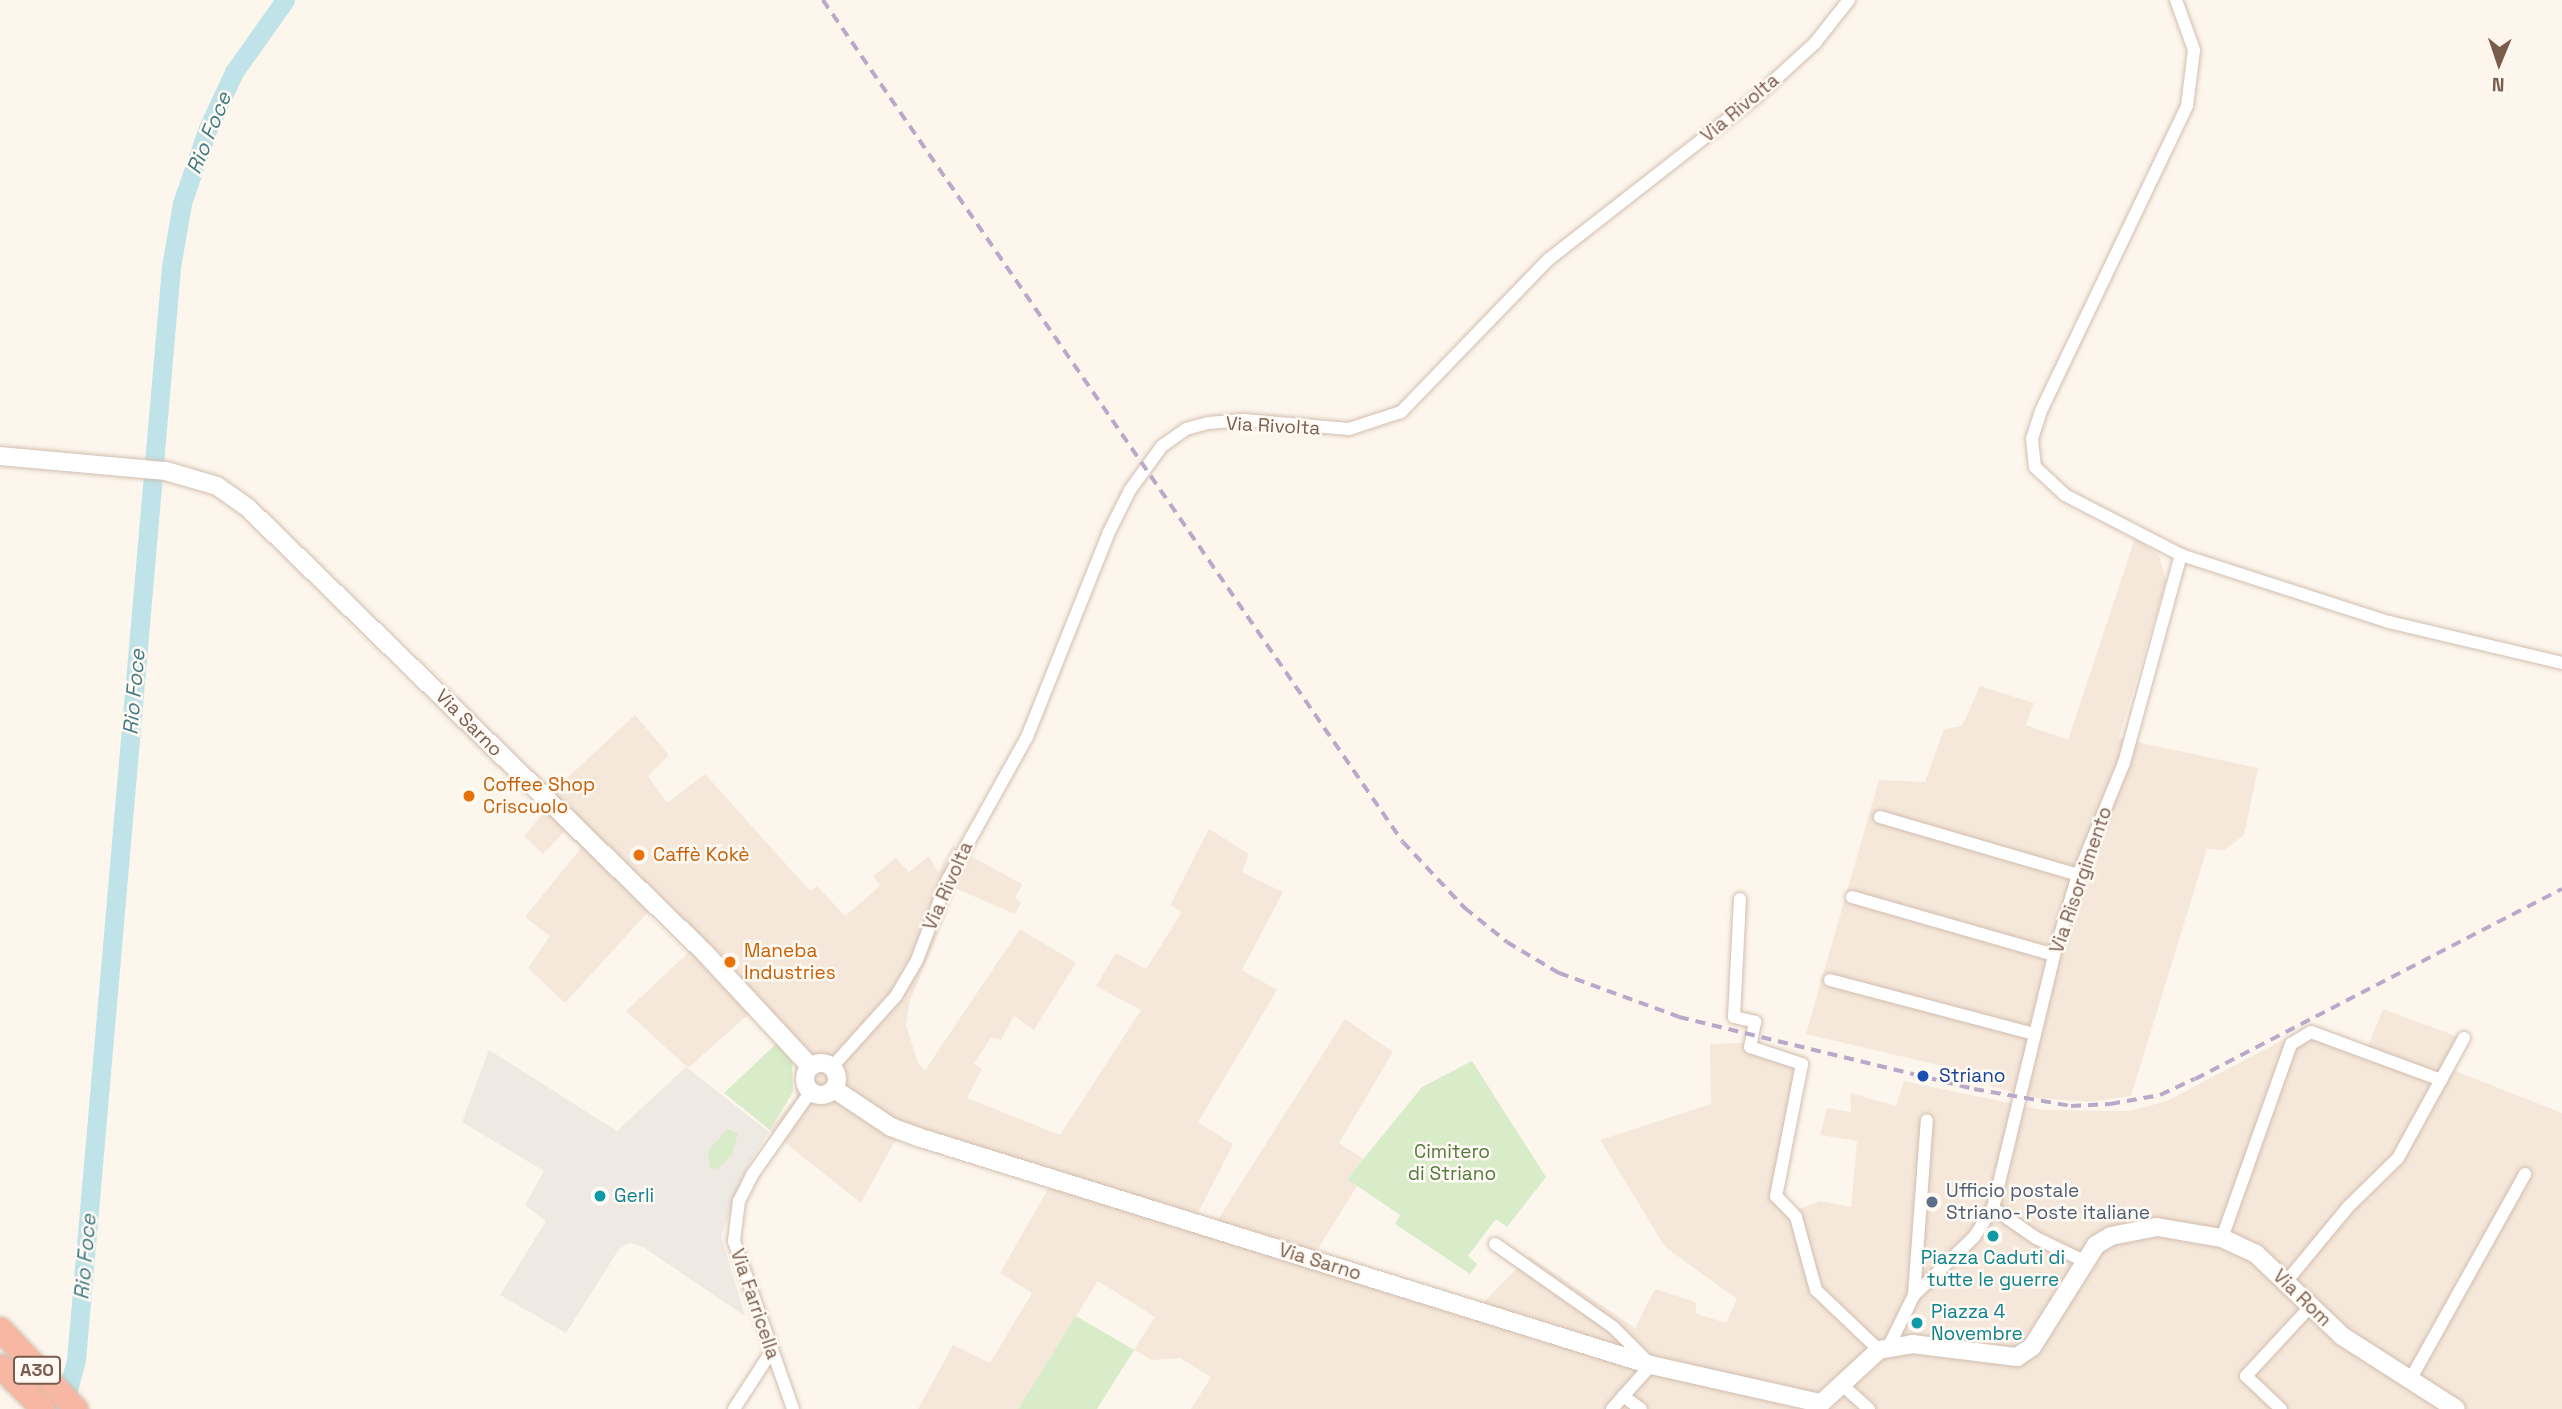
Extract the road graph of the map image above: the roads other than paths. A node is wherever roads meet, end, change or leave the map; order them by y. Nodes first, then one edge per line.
1 (1849, 0) edge
2 (2176, 0) edge
3 (0, 456) edge
4 (2180, 555) junction
5 (2562, 663) edge
6 (1880, 817) dead end
7 (2078, 875) junction
8 (1852, 897) dead end
9 (1740, 900) dead end
10 (2054, 955) junction
11 (1830, 980) dead end
12 (2035, 1034) junction
13 (2464, 1038) dead end
14 (810, 1066) junction
15 (832, 1067) junction
16 (2441, 1080) junction
17 (834, 1088) junction
18 (811, 1091) junction
19 (1927, 1119) dead end
20 (2525, 1174) dead end
21 (1993, 1208) junction
22 (2222, 1238) junction
23 (1495, 1244) dead end
24 (2084, 1261) junction
25 (2286, 1282) junction
26 (1914, 1295) junction
27 (2310, 1307) junction
28 (0, 1329) edge
29 (1884, 1349) junction
30 (771, 1352) junction
31 (1651, 1365) junction
32 (0, 1366) edge
33 (2410, 1380) junction
34 (1840, 1383) junction
35 (1623, 1396) junction
36 (1817, 1406) edge
37 (43, 1409) edge
38 (76, 1409) edge
39 (734, 1409) edge
40 (793, 1409) edge
41 (1612, 1409) edge
42 (1641, 1409) edge
43 (1869, 1409) edge
44 (2281, 1409) edge
45 (2456, 1409) edge

1 - 15 street, Via Rivolta
2 - 4 street
3 - 14 main road, Via Sarno
4 - 5 street
4 - 7 street, Via Risorgimento
6 - 7 street
7 - 10 street, Via Risorgimento
8 - 10 street
9 - 29 street
10 - 12 street, Via Risorgimento
11 - 12 street
12 - 21 street, Via Risorgimento
13 - 16 street
14 - 15 main road
14 - 18 main road
15 - 17 main road
16 - 22 street
16 - 25 street
17 - 18 main road
17 - 31 main road, Via Sarno
18 - 30 street, Via Farricella
19 - 26 street
20 - 33 street
21 - 24 street
21 - 26 street, Via Risorgimento
22 - 24 main road, Via Rom
22 - 25 main road, Via Rom
23 - 31 street
24 - 29 main road
25 - 27 main road, Via Rom
26 - 29 street, Via Risorgimento
27 - 33 main road, Via Rom
27 - 44 street
28 - 38 highway, A30
29 - 34 main road, Via Risorgimento
30 - 39 street
30 - 40 street, Via Farricella
31 - 35 street
31 - 36 main road, Via Sarno
32 - 37 highway, A30
33 - 45 main road, Via Rom
34 - 36 main road, Via Risorgimento
34 - 43 street
35 - 41 street
35 - 42 street

